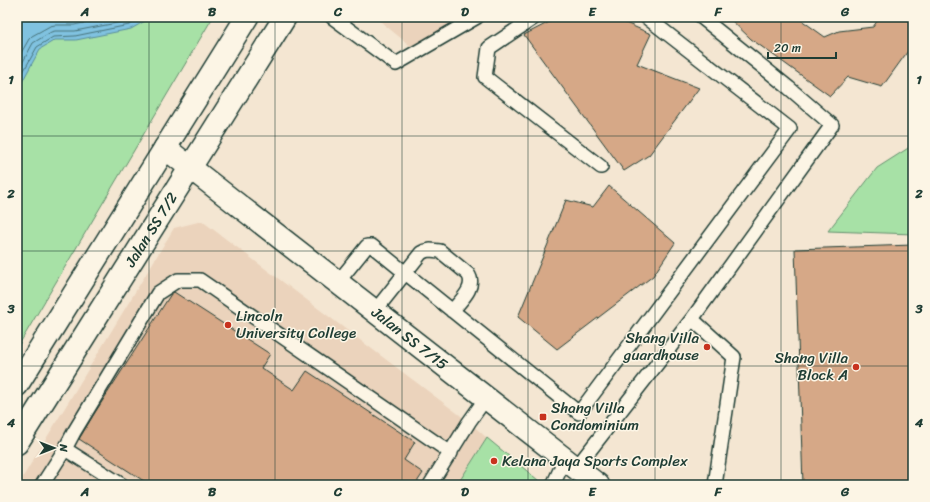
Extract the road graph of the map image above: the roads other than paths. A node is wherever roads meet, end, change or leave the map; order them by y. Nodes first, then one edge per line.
1 (246, 17) edge
2 (285, 17) edge
3 (332, 17) edge
4 (477, 17) edge
5 (535, 17) edge
6 (646, 17) edge
7 (701, 17) edge
8 (346, 21) edge
9 (165, 148) junction
10 (601, 167) dead end
11 (191, 168) junction
12 (405, 273) junction
13 (338, 282) junction
14 (375, 311) junction
15 (452, 311) junction
16 (692, 319) junction
17 (17, 385) edge
18 (486, 398) junction
19 (17, 443) edge
20 (65, 449) junction
21 (451, 453) junction
22 (570, 464) junction
23 (42, 485) edge
24 (122, 485) edge
25 (430, 485) edge
26 (553, 485) edge
27 (598, 485) edge
28 (715, 485) edge

1 - 9 street
2 - 11 street, Jalan SS 7/2
3 - 8 lane
4 - 8 lane
5 - 10 lane
6 - 15 lane
7 - 16 lane
9 - 11 street, Jalan SS 7/15
9 - 17 street
11 - 13 street, Jalan SS 7/15
11 - 19 street, Jalan SS 7/2
12 - 13 lane
12 - 14 lane
12 - 15 lane
12 - 15 lane
13 - 14 street, Jalan SS 7/15
14 - 18 street, Jalan SS 7/15
16 - 22 lane
16 - 28 lane
18 - 21 lane
18 - 22 street, Jalan SS 7/15
20 - 21 lane
20 - 23 lane
20 - 24 lane
21 - 25 lane
22 - 26 lane
22 - 27 street, Jalan SS 7/15

